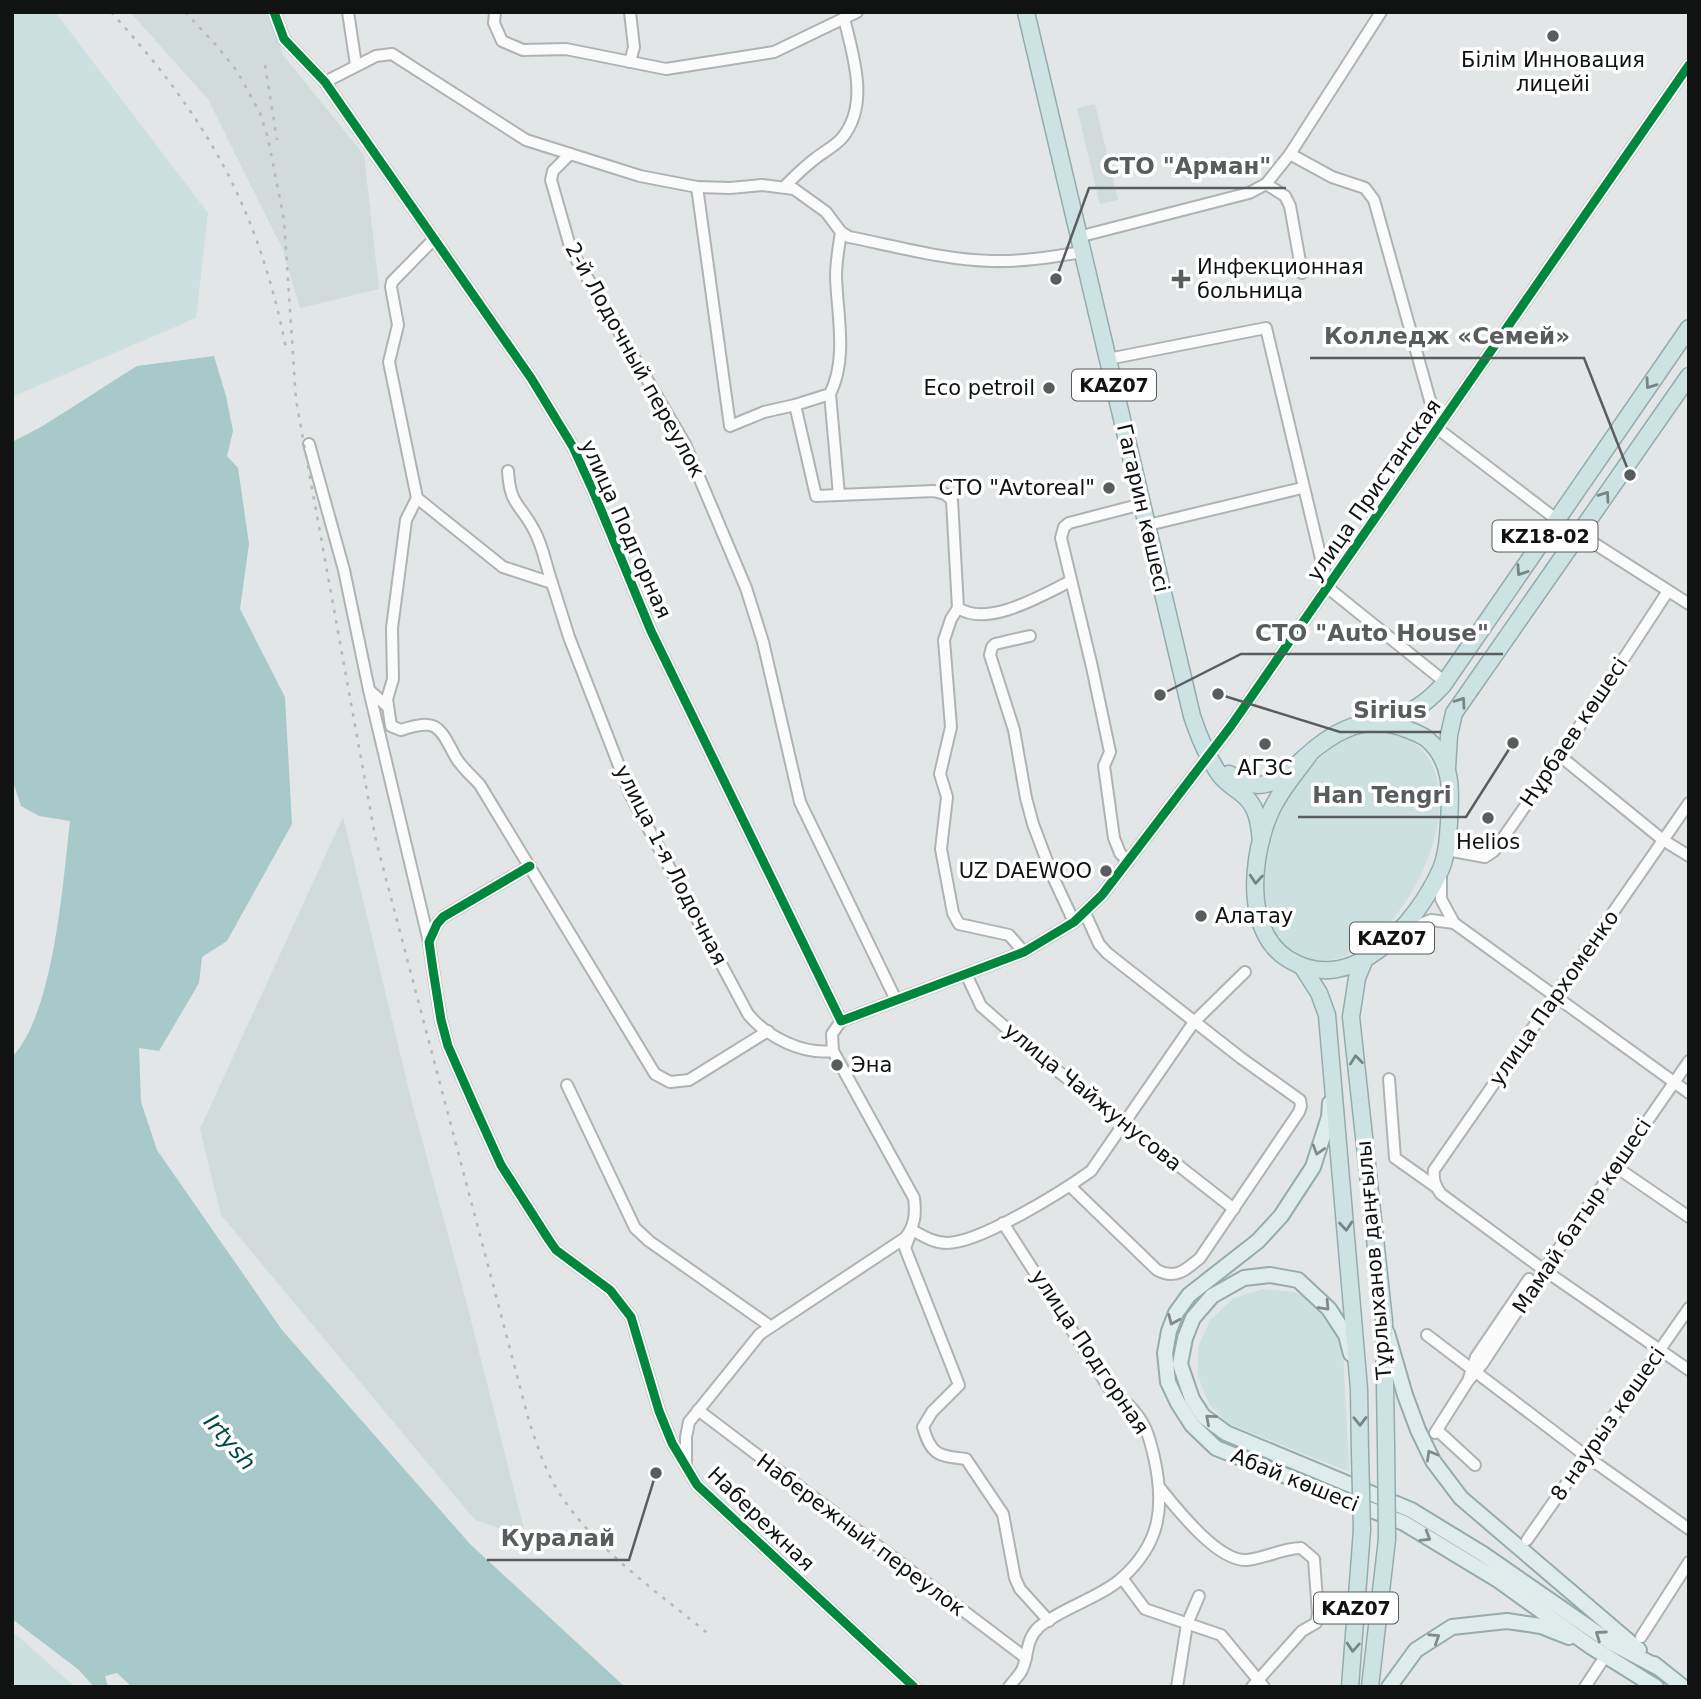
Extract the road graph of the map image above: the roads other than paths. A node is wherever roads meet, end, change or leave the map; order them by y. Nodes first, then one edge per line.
1 (274, 12) edge
2 (348, 12) edge
3 (495, 12) edge
4 (630, 12) edge
5 (857, 12) edge
6 (1026, 12) edge
7 (1381, 12) edge
8 (844, 18) junction
9 (630, 62) junction
10 (356, 65) junction
11 (1689, 65) edge
12 (325, 82) junction
13 (570, 154) junction
14 (1290, 154) junction
15 (1266, 184) junction
16 (696, 187) junction
17 (783, 187) junction
18 (841, 232) junction
19 (434, 239) junction
20 (1080, 245) junction
21 (1302, 274) dead end
22 (1689, 328) edge
23 (1108, 359) junction
24 (1689, 376) edge
25 (830, 394) junction
26 (795, 405) junction
27 (1438, 429) junction
28 (309, 444) dead end
29 (508, 471) dead end
30 (1302, 488) junction
31 (839, 495) junction
32 (417, 498) junction
33 (1142, 504) junction
34 (1556, 519) junction
35 (1148, 525) junction
36 (1580, 532) junction
37 (1071, 580) junction
38 (551, 583) junction
39 (1328, 588) junction
40 (1668, 590) junction
41 (1688, 601) edge
42 (958, 608) junction
43 (1030, 636) dead end
44 (1445, 682) junction
45 (369, 690) junction
46 (388, 707) junction
47 (1382, 722) junction
48 (1311, 751) junction
49 (1560, 755) junction
50 (1209, 756) junction
51 (1447, 768) junction
52 (1689, 803) edge
53 (1663, 839) junction
54 (1261, 841) junction
55 (1447, 850) junction
56 (1689, 856) edge
57 (1128, 862) junction
58 (530, 866) junction
59 (1441, 868) junction
60 (1085, 913) junction
61 (1074, 922) junction
62 (1454, 923) junction
63 (1394, 937) junction
64 (429, 942) junction
65 (1024, 952) junction
66 (1364, 961) junction
67 (1303, 968) junction
68 (1245, 972) dead end
69 (966, 974) junction
70 (1555, 997) junction
71 (896, 1000) junction
72 (841, 1021) junction
73 (1194, 1022) junction
74 (768, 1031) junction
75 (834, 1051) junction
76 (1332, 1059) junction
77 (1689, 1061) edge
78 (1389, 1079) dead end
79 (1672, 1081) junction
80 (567, 1085) dead end
81 (1689, 1093) edge
82 (1125, 1124) junction
83 (1616, 1167) junction
84 (1070, 1186) junction
85 (1438, 1190) junction
86 (1234, 1209) junction
87 (1689, 1217) edge
88 (1003, 1223) junction
89 (912, 1230) junction
90 (1541, 1268) junction
91 (1689, 1308) edge
92 (1384, 1321) junction
93 (770, 1326) junction
94 (1427, 1335) dead end
95 (1660, 1350) junction
96 (1474, 1370) junction
97 (1689, 1370) edge
98 (1359, 1389) junction
99 (698, 1410) junction
100 (1586, 1456) junction
101 (1475, 1465) dead end
102 (686, 1468) junction
103 (1160, 1488) junction
104 (1689, 1529) edge
105 (1527, 1540) dead end
106 (1689, 1562) edge
107 (1122, 1578) junction
108 (1199, 1596) dead end
109 (1049, 1621) junction
110 (1187, 1624) junction
111 (1642, 1637) dead end
112 (1590, 1646) junction
113 (1606, 1655) junction
114 (1026, 1658) junction
115 (1659, 1668) junction
116 (1258, 1684) edge
117 (914, 1687) edge
118 (1009, 1687) edge
119 (1177, 1687) edge
120 (1350, 1687) edge
121 (1370, 1687) edge
122 (1389, 1687) edge
123 (1586, 1687) edge
124 (1656, 1687) edge
125 (1683, 1687) edge

1 - 12 street, улица Подгорная
2 - 10 street
3 - 9 street
4 - 9 street
5 - 8 street
6 - 20 highway, Гагарин көшесі / KAZ07
7 - 14 street
8 - 9 street
8 - 17 street
10 - 12 street
10 - 13 street
11 - 27 street, улица Пристанская
12 - 19 street, улица Подгорная
13 - 16 street
13 - 71 street, 2-й Лодочный переулок
14 - 15 street
14 - 27 street
15 - 20 street
15 - 21 street
16 - 17 street
16 - 26 street
17 - 18 street
18 - 20 street
18 - 25 street
19 - 32 street
19 - 72 street, улица Подгорная
20 - 23 highway, Гагарин көшесі / KAZ07
22 -> 34 highway, KZ18-02
23 - 30 street
23 - 33 highway, Гагарин көшесі / KAZ07
36 -> 24 highway, KZ18-02
25 - 26 street
25 - 31 street
26 - 31 street
27 - 34 street
27 - 39 street, улица Пристанская
28 - 45 street, Набережная
29 - 38 street, улица 1-я Лодочная
30 - 35 street
30 - 39 street
31 - 42 street
32 - 38 street
32 - 46 street
33 - 35 highway, Гагарин көшесі / KAZ07
33 - 37 street
34 - 36 street
34 -> 44 highway, KZ18-02
35 - 50 highway, Гагарин көшесі / KAZ07
36 - 40 street
51 -> 36 highway, KZ18-02
37 - 42 street
37 - 57 street
38 - 74 street, улица 1-я Лодочная
39 - 44 street
39 - 50 street, улица Пристанская
40 - 41 street
40 - 49 street, Нұрбаев көшесі
42 - 65 street
43 - 61 street
44 - 47 highway, KZ18-02
45 - 46 street
45 - 64 street, Набережная
46 - 58 street
47 - 48 highway, KAZ07
47 - 51 highway, KAZ07
48 - 50 highway, KAZ07
48 - 54 highway, KAZ07
49 - 53 street
49 - 55 street, Нұрбаев көшесі
50 - 54 highway, KAZ07
50 - 57 street, улица Пристанская
51 - 55 highway, KAZ07
52 - 53 street, улица Пархоменко
53 - 56 street
53 - 70 street, улица Пархоменко
54 -> 67 highway, KAZ07
55 - 59 highway, KAZ07
57 - 60 street, улица Пристанская
58 - 64 street
58 - 74 street
59 - 62 street
59 - 63 highway, KAZ07
60 - 61 street, улица Пристанская
60 - 73 street
61 - 65 street, улица Пристанская
62 - 63 street
62 - 70 street
63 - 66 highway, KAZ07
64 - 102 street, Набережная
65 - 69 street, улица Пристанская
66 - 67 highway, KAZ07
92 -> 66 highway, Тұрлыханов даңғылы / KAZ07
67 - 76 highway, Тұрлыханов даңғылы / KAZ07
68 - 73 street
69 - 71 street, улица Пристанская
69 - 82 street, улица Чайжунусова
70 - 79 street
70 - 85 street, улица Пархоменко
71 - 72 street, улица Пристанская
72 - 75 street
73 - 82 street
73 - 86 street
74 - 75 street, улица 1-я Лодочная
75 - 89 street
76 -> 98 highway, Тұрлыханов даңғылы / KAZ07
76 -> 112 main road, Абай көшесі
77 - 79 street, Мамай батыр көшесі
78 - 85 street
79 - 81 street
79 - 83 street, Мамай батыр көшесі
79 - 90 street, Мамай батыр көшесі
80 - 93 street
82 - 84 street
82 - 86 street, улица Чайжунусова
83 - 87 street
83 - 90 street, Мамай батыр көшесі
84 - 86 street
84 - 88 street
85 - 90 street
88 - 89 street
88 - 103 street, улица Подгорная
89 - 93 street
89 - 109 street
90 - 95 street
90 - 96 street, Мамай батыр көшесі
91 - 95 street, 8 наурыз көшесі
115 -> 92 main road
92 - 121 highway, Тұрлыханов даңғылы / KAZ07, bridge
93 - 99 street
94 - 96 street
95 - 97 street
95 - 100 street, 8 наурыз көшесі
96 - 100 street
96 - 101 street, Мамай батыр көшесі
115 -> 98 main road, Абай көшесі
98 -> 120 highway, Тұрлыханов даңғылы / KAZ07, bridge
99 - 102 street
99 - 114 street, Набережный переулок
100 - 104 street
100 - 105 street, 8 наурыз көшесі
102 - 117 street, Набережная
103 - 107 street
103 - 116 street
106 - 111 street
107 - 109 street
107 - 110 street
108 - 110 street
109 - 114 street
110 - 116 street
110 - 119 street
112 - 113 main road
122 -> 112 main road
113 - 123 street
113 - 124 main road
114 - 118 street
115 - 125 main road

